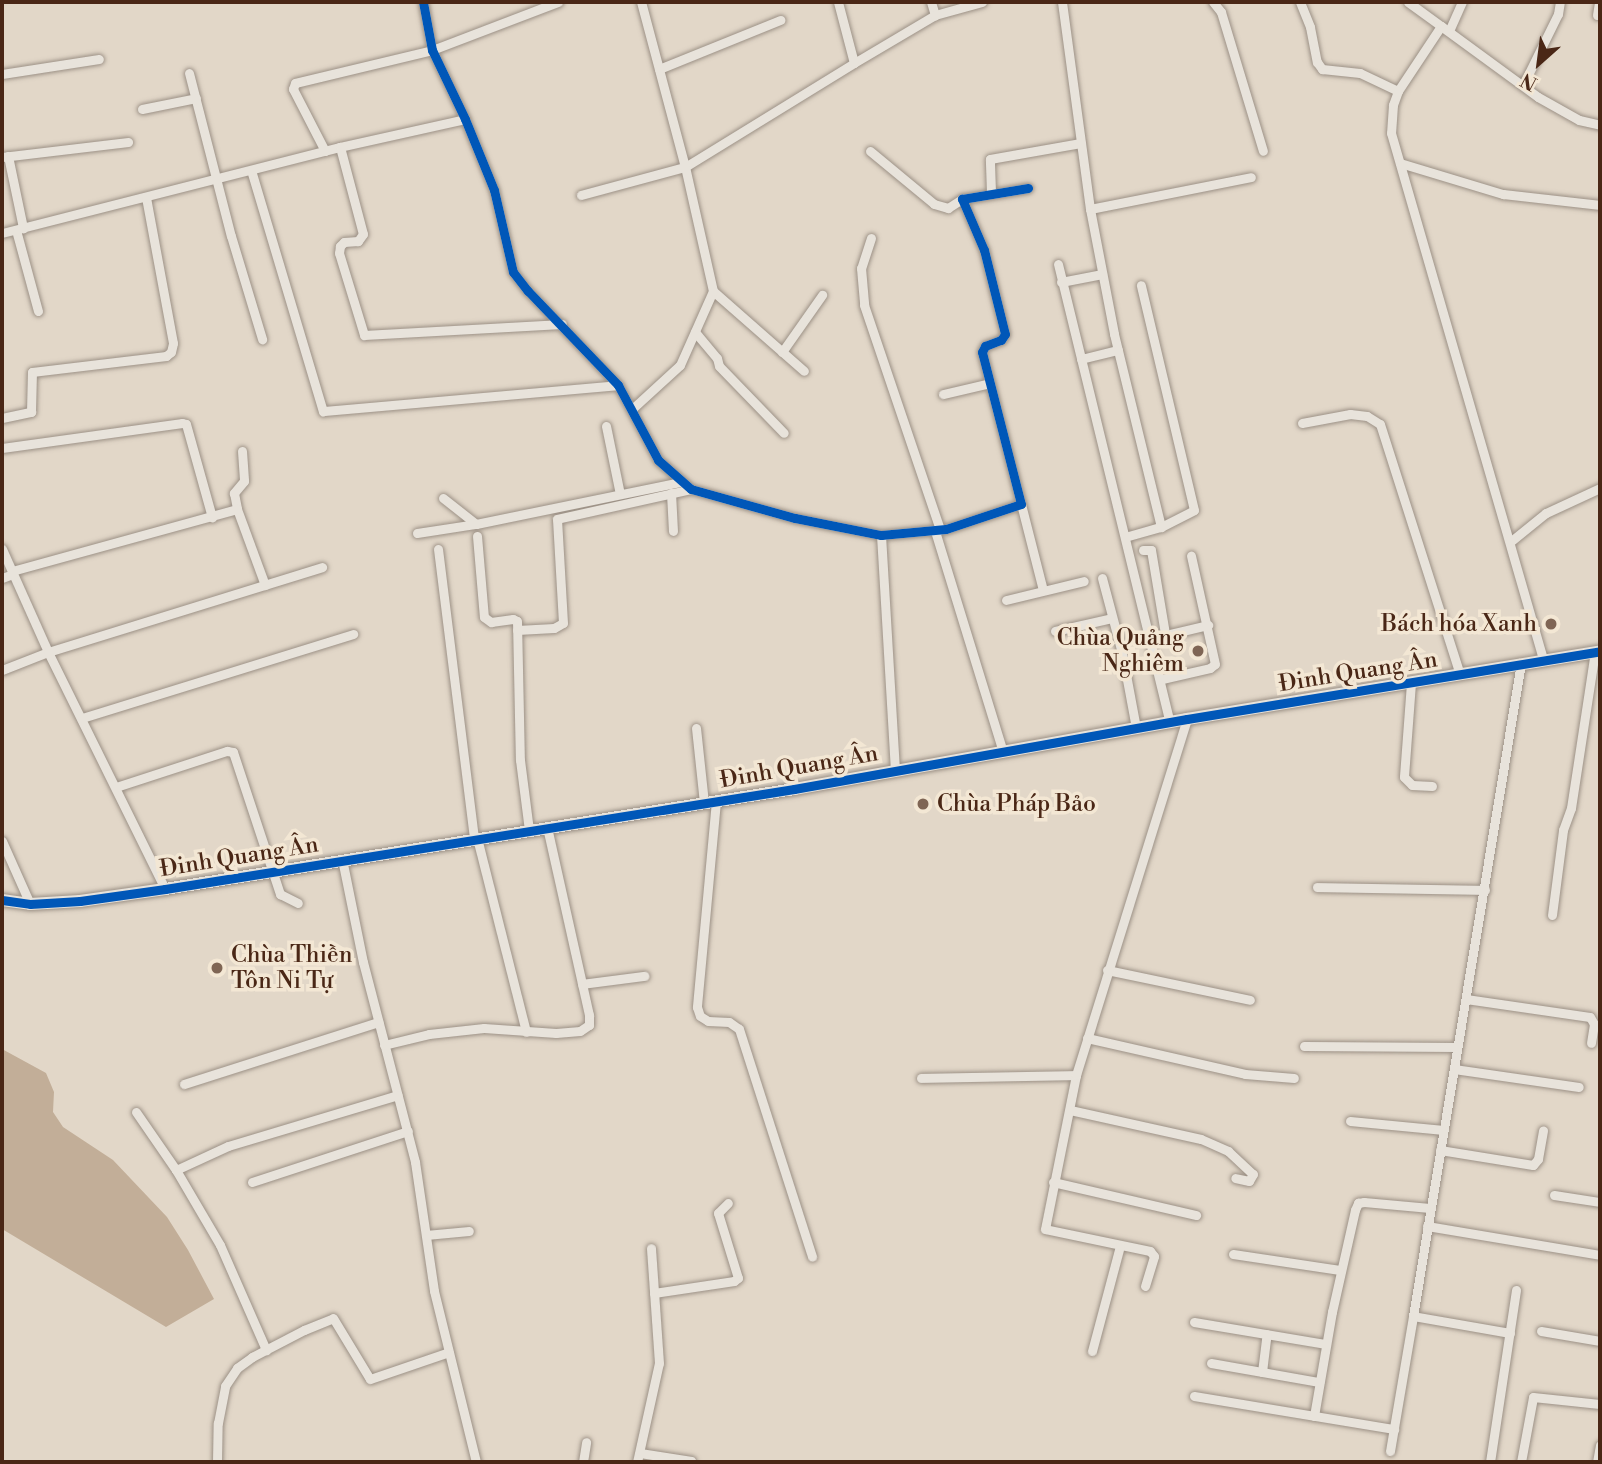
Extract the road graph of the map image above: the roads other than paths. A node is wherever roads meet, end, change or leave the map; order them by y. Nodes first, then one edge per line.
1 (423, 2) edge
2 (558, 2) edge
3 (640, 2) edge
4 (838, 2) edge
5 (931, 2) edge
6 (979, 2) edge
7 (1062, 2) edge
8 (1213, 2) edge
9 (1300, 2) edge
10 (1408, 2) edge
11 (1462, 2) edge
12 (1560, 2) edge
13 (1598, 2) edge
14 (935, 15) junction
15 (1597, 15) dead end
16 (779, 20) dead end
17 (1445, 29) junction
18 (432, 50) junction
19 (99, 59) dead end
20 (854, 63) junction
21 (659, 69) junction
22 (189, 73) dead end
23 (2, 74) edge
24 (1523, 85) junction
25 (1398, 91) junction
26 (196, 98) junction
27 (142, 109) dead end
28 (465, 120) junction
29 (1600, 125) edge
30 (128, 142) dead end
31 (1081, 144) junction
32 (340, 147) junction
33 (325, 151) junction
34 (870, 151) dead end
35 (1263, 151) dead end
36 (5, 156) edge
37 (1400, 163) junction
38 (685, 167) junction
39 (250, 170) junction
40 (1251, 177) dead end
41 (216, 179) junction
42 (1028, 188) dead end
43 (991, 192) junction
44 (581, 195) dead end
45 (146, 197) junction
46 (962, 199) junction
47 (1600, 205) edge
48 (1090, 209) junction
49 (20, 229) junction
50 (2, 233) edge
51 (871, 238) dead end
52 (1058, 264) dead end
53 (1102, 274) junction
54 (1062, 282) junction
55 (1141, 285) dead end
56 (713, 291) junction
57 (822, 295) dead end
58 (38, 311) dead end
59 (562, 324) junction
60 (695, 331) junction
61 (262, 339) dead end
62 (1118, 350) junction
63 (782, 352) junction
64 (1081, 359) junction
65 (804, 372) dead end
66 (990, 383) junction
67 (618, 385) junction
68 (943, 394) dead end
69 (632, 409) junction
70 (2, 418) edge
71 (1302, 423) dead end
72 (606, 426) dead end
73 (784, 433) dead end
74 (2, 448) edge
75 (242, 452) dead end
76 (680, 482) junction
77 (1600, 488) edge
78 (691, 489) junction
79 (671, 493) junction
80 (621, 494) junction
81 (443, 498) dead end
82 (1021, 504) junction
83 (237, 509) junction
84 (212, 517) junction
85 (477, 524) junction
86 (1161, 527) junction
87 (673, 531) dead end
88 (937, 531) junction
89 (416, 533) dead end
90 (477, 536) dead end
91 (881, 536) junction
92 (1125, 537) junction
93 (1510, 542) junction
94 (2, 549) edge
95 (438, 550) dead end
96 (1143, 550) dead end
97 (1191, 556) dead end
98 (322, 568) dead end
99 (13, 572) junction
100 (2, 578) edge
101 (1102, 578) dead end
102 (1084, 581) dead end
103 (265, 585) junction
104 (1043, 590) junction
105 (1006, 600) dead end
106 (1112, 618) junction
107 (1208, 625) junction
108 (517, 630) junction
109 (1055, 631) dead end
110 (353, 634) dead end
111 (1165, 634) junction
112 (1149, 639) junction
113 (1597, 651) edge
114 (48, 652) junction
115 (1543, 659) junction
116 (1521, 663) junction
117 (2, 670) edge
118 (1460, 674) junction
119 (1162, 679) junction
120 (1411, 683) junction
121 (82, 718) junction
122 (1187, 719) junction
123 (1170, 722) junction
124 (696, 728) dead end
125 (1136, 728) junction
126 (1003, 752) junction
127 (895, 771) junction
128 (1432, 786) dead end
129 (116, 787) junction
130 (710, 802) junction
131 (547, 827) junction
132 (529, 830) junction
133 (476, 839) junction
134 (2, 841) edge
135 (342, 859) junction
136 (273, 871) junction
137 (1317, 887) dead end
138 (165, 888) junction
139 (1485, 890) junction
140 (2, 900) edge
141 (298, 903) dead end
142 (30, 904) junction
143 (1552, 915) dead end
144 (1107, 970) junction
145 (644, 976) dead end
146 (582, 984) junction
147 (1466, 999) junction
148 (1250, 1000) dead end
149 (378, 1021) junction
150 (526, 1032) junction
151 (1087, 1038) junction
152 (1591, 1043) dead end
153 (384, 1045) junction
154 (1304, 1046) dead end
155 (1457, 1047) junction
156 (1454, 1069) junction
157 (1076, 1075) junction
158 (922, 1077) dead end
159 (1293, 1078) dead end
160 (184, 1084) dead end
161 (1579, 1087) dead end
162 (398, 1095) junction
163 (1070, 1110) junction
164 (136, 1112) dead end
165 (1350, 1121) dead end
166 (1444, 1130) junction
167 (1543, 1130) dead end
168 (408, 1131) junction
169 (1440, 1150) junction
170 (176, 1170) junction
171 (1235, 1178) dead end
172 (252, 1182) dead end
173 (1053, 1182) junction
174 (1554, 1195) dead end
175 (1600, 1199) edge
176 (728, 1203) dead end
177 (1430, 1208) junction
178 (1196, 1215) dead end
179 (1427, 1226) junction
180 (469, 1231) dead end
181 (426, 1235) junction
182 (1120, 1246) junction
183 (650, 1248) dead end
184 (1233, 1254) dead end
185 (1600, 1255) edge
186 (812, 1257) dead end
187 (1340, 1270) junction
188 (1145, 1286) dead end
189 (1516, 1290) dead end
190 (654, 1293) junction
191 (1413, 1316) junction
192 (1194, 1322) dead end
193 (1541, 1331) dead end
194 (1510, 1333) junction
195 (1267, 1334) junction
196 (1600, 1341) edge
197 (1325, 1344) junction
198 (266, 1350) junction
199 (1092, 1351) dead end
200 (449, 1352) junction
201 (1211, 1363) dead end
202 (1262, 1372) junction
203 (1320, 1382) junction
204 (1194, 1396) dead end
205 (1600, 1404) edge
206 (1314, 1416) junction
207 (1394, 1429) junction
208 (586, 1442) dead end
209 (1600, 1445) edge
210 (1390, 1451) dead end
211 (639, 1458) edge
212 (691, 1461) edge
213 (217, 1462) edge
214 (476, 1462) edge
215 (583, 1462) edge
216 (1490, 1462) edge
217 (1521, 1462) edge
218 (1597, 1462) edge

1 - 18 street
2 - 18 street
3 - 21 street
4 - 20 street
5 - 14 street
6 - 14 street
7 - 31 street
8 - 35 street
9 - 25 street
10 - 17 street
11 - 17 street
12 - 24 street
13 - 15 street
14 - 20 street
16 - 21 street
17 - 24 street
17 - 25 street
18 - 28 street
18 - 33 street
19 - 23 street
20 - 38 street
21 - 38 street
22 - 26 street
24 - 29 street
25 - 37 street
26 - 27 street
26 - 41 street
28 - 32 street
28 - 59 street
30 - 36 street
31 - 43 street
31 - 48 street
32 - 33 street
32 - 59 street
33 - 39 street
34 - 46 street
36 - 49 street
37 - 47 street
37 - 93 street
38 - 44 street
38 - 56 street
39 - 41 street
39 - 67 street
40 - 48 street
41 - 45 street
41 - 61 street
42 - 43 street
43 - 46 street
45 - 49 street
45 - 70 street
46 - 66 street
48 - 53 street
49 - 50 street
49 - 58 street
51 - 88 street
52 - 54 street
53 - 54 street
53 - 62 street
54 - 64 street
55 - 86 street
56 - 60 street
56 - 63 street
57 - 63 street
59 - 67 street
60 - 69 street
60 - 73 street
62 - 64 street
62 - 86 street
63 - 65 street
64 - 92 street
66 - 68 street
66 - 82 street
67 - 69 street
69 - 76 street
71 - 118 street
72 - 80 street
74 - 84 street
75 - 83 street
76 - 78 street
76 - 80 street
77 - 93 street
78 - 79 street
78 - 91 street
79 - 87 street
79 - 108 street
80 - 85 street
81 - 85 street
82 - 88 street
82 - 104 street
83 - 84 street
83 - 103 street
84 - 99 street
85 - 89 street
86 - 92 street
88 - 91 street
88 - 126 street
90 - 108 street
91 - 127 street
92 - 112 street
93 - 115 street
94 - 99 street
95 - 133 street
96 - 111 street
97 - 107 street
98 - 103 street
99 - 100 street
99 - 114 street
101 - 106 street
102 - 104 street
103 - 114 street
104 - 105 street
106 - 109 street
106 - 125 street
107 - 111 street
107 - 119 street
108 - 132 street
110 - 121 street
111 - 112 street
112 - 119 street
113 - 115 street, Đinh Quang Ân
113 - 143 street
114 - 117 street
114 - 121 street
115 - 116 street, Đinh Quang Ân
116 - 118 street, Đinh Quang Ân
116 - 139 street
118 - 120 street, Đinh Quang Ân
119 - 123 street
120 - 122 street, Đinh Quang Ân
120 - 128 street
121 - 129 street
122 - 123 street, Đinh Quang Ân
122 - 144 street
123 - 125 street, Đinh Quang Ân
124 - 130 street
125 - 126 street, Đinh Quang Ân
126 - 127 street, Đinh Quang Ân
127 - 130 street, Đinh Quang Ân
129 - 136 street
129 - 138 street
130 - 131 street, Đinh Quang Ân
130 - 186 street
131 - 132 street, Đinh Quang Ân
131 - 146 street
132 - 133 street, Đinh Quang Ân
133 - 135 street, Đinh Quang Ân
133 - 150 street
134 - 142 street
135 - 136 street, Đinh Quang Ân
135 - 149 street
136 - 138 street, Đinh Quang Ân
136 - 141 street
137 - 139 street
138 - 142 street, Đinh Quang Ân
139 - 147 street
140 - 142 street, Đinh Quang Ân
144 - 148 street
144 - 151 street
145 - 146 street
146 - 150 street
147 - 152 street
147 - 155 street
149 - 153 street
149 - 160 street
150 - 153 street
151 - 157 street
151 - 159 street
153 - 162 street
154 - 155 street
155 - 156 street
156 - 161 street
156 - 166 street
157 - 158 street
157 - 163 street
162 - 168 street
162 - 170 street
163 - 171 street
163 - 173 street
164 - 170 street
165 - 166 street
166 - 169 street
167 - 169 street
168 - 172 street
168 - 181 street
169 - 177 street
170 - 198 street
173 - 178 street
173 - 182 street
174 - 175 street
176 - 190 street
177 - 179 street
177 - 187 street
179 - 185 street
179 - 191 street
180 - 181 street
181 - 200 street
182 - 188 street
182 - 199 street
183 - 190 street
184 - 187 street
187 - 197 street
189 - 194 street
190 - 211 street
191 - 194 street
191 - 207 street
192 - 195 street
193 - 196 street
194 - 216 street
195 - 197 street
195 - 202 street
197 - 203 street
198 - 200 street
198 - 213 street
200 - 214 street
201 - 202 street
202 - 203 street
203 - 206 street
204 - 206 street
205 - 217 street
206 - 207 street
207 - 210 street
208 - 215 street
209 - 218 street
211 - 212 street

